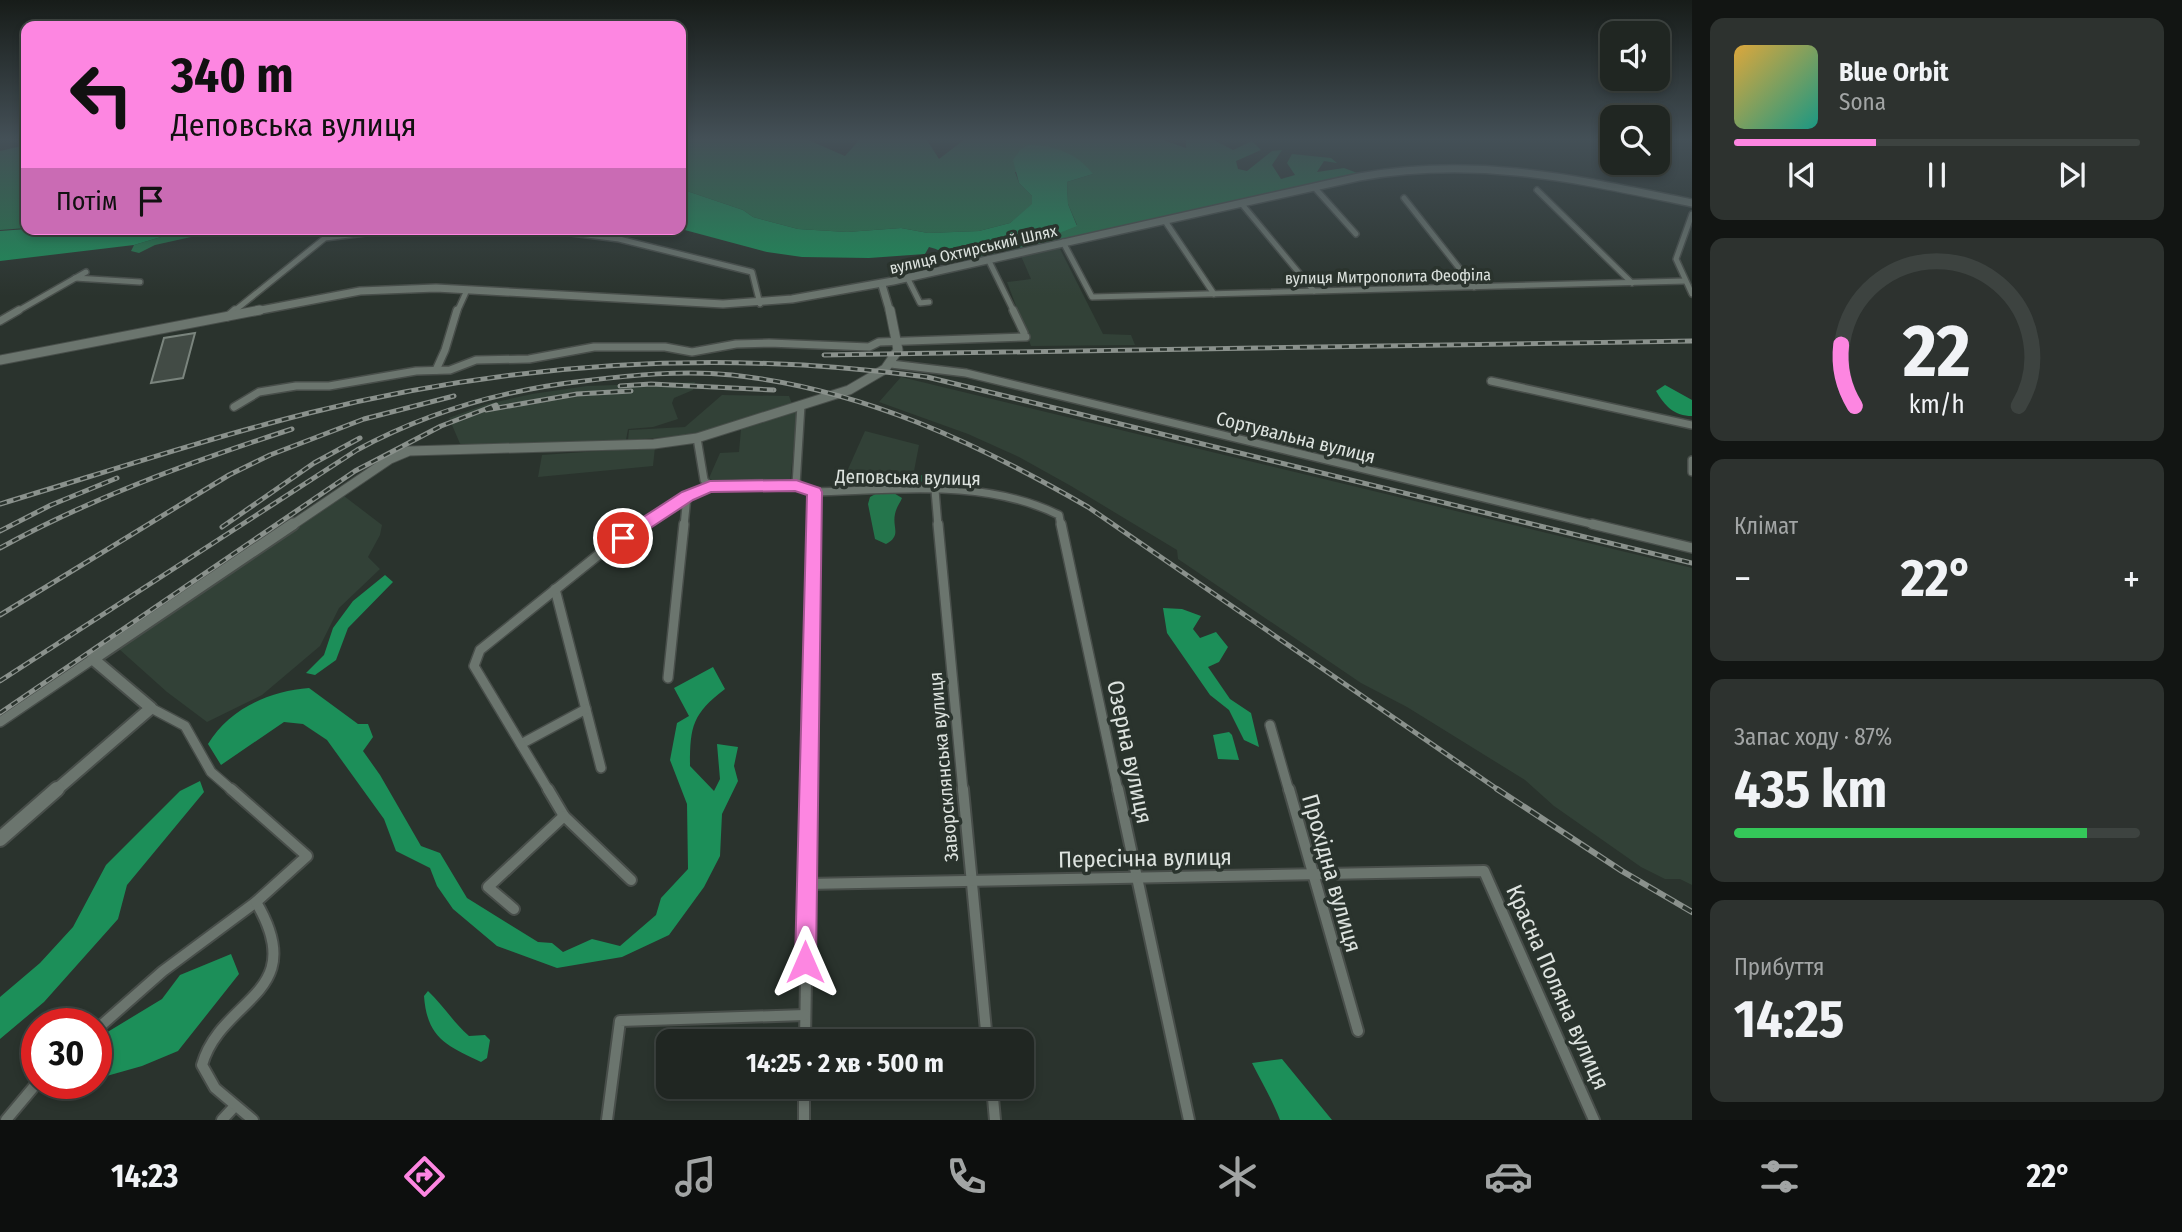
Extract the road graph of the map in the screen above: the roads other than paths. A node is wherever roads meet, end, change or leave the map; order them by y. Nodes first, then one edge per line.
1 (1295, 191) edge
2 (1318, 191) edge
3 (1538, 191) edge
4 (1632, 191) edge
5 (1404, 198) dead end
6 (1241, 203) junction
7 (1692, 203) edge
8 (1692, 214) edge
9 (1165, 220) junction
10 (1356, 234) dead end
11 (348, 235) edge
12 (584, 235) edge
13 (1063, 242) junction
14 (988, 259) junction
15 (86, 272) dead end
16 (75, 278) junction
17 (908, 279) junction
18 (1685, 281) junction
19 (140, 282) dead end
20 (1632, 283) junction
21 (882, 285) junction
22 (1474, 287) junction
23 (467, 290) junction
24 (1314, 291) junction
25 (1214, 294) junction
26 (1692, 294) edge
27 (929, 302) dead end
28 (760, 304) junction
29 (227, 317) junction
30 (1, 320) edge
31 (897, 342) junction
32 (0, 360) edge
33 (891, 364) junction
34 (436, 370) junction
35 (1491, 381) dead end
36 (801, 404) junction
37 (234, 407) dead end
38 (1692, 425) edge
39 (697, 438) junction
40 (1692, 460) edge
41 (1692, 472) edge
42 (796, 485) junction
43 (710, 487) junction
44 (935, 490) junction
45 (814, 492) junction
46 (687, 496) junction
47 (1059, 515) joint
48 (1692, 548) edge
49 (555, 589) junction
50 (93, 659) junction
51 (668, 678) dead end
52 (151, 708) junction
53 (586, 709) junction
54 (0, 722) edge
55 (1270, 725) dead end
56 (520, 744) junction
57 (601, 768) dead end
58 (564, 816) junction
59 (0, 839) edge
60 (1484, 871) joint
61 (1312, 874) junction
62 (1137, 878) junction
63 (631, 880) dead end
64 (971, 881) junction
65 (806, 884) junction
66 (256, 902) junction
67 (514, 909) dead end
68 (805, 1015) junction
69 (112, 1016) edge
70 (805, 1029) edge
71 (986, 1029) edge
72 (1358, 1031) dead end
73 (23, 1099) edge
74 (804, 1099) edge
75 (993, 1099) edge
76 (234, 1107) junction
77 (5, 1120) edge
78 (222, 1120) edge
79 (253, 1120) edge
80 (607, 1120) edge
81 (804, 1120) edge
82 (995, 1120) edge
83 (1189, 1120) edge
84 (1594, 1120) edge

1 - 6 main road, вулиця Охтирський Шлях
2 - 10 street
3 - 20 street
4 - 7 main road, вулиця Охтирський Шлях
5 - 22 street
6 - 9 main road, вулиця Охтирський Шлях
6 - 24 street
8 - 18 street
9 - 13 main road, вулиця Охтирський Шлях
9 - 25 street
11 - 29 street, вулиця Охтирський Шлях
12 - 28 street
13 - 14 main road, вулиця Охтирський Шлях
13 - 25 street, вулиця Митрополита Феофіла
14 - 17 main road, вулиця Охтирський Шлях
14 - 31 street
15 - 16 street
16 - 19 street
16 - 30 street
17 - 21 main road, вулиця Охтирський Шлях
17 - 27 street
18 - 20 street, вулиця Митрополита Феофіла
18 - 26 street
20 - 22 street, вулиця Митрополита Феофіла
21 - 28 main road, вулиця Охтирський Шлях
21 - 31 main road
22 - 24 street, вулиця Митрополита Феофіла
23 - 28 main road, вулиця Охтирський Шлях
23 - 29 main road, вулиця Охтирський Шлях
23 - 34 street
24 - 25 street, вулиця Митрополита Феофіла
29 - 32 main road, вулиця Охтирський Шлях
31 - 33 main road
31 - 34 street
33 - 36 main road
33 - 48 street, Сортувальна вулиця
34 - 37 street
35 - 38 street
36 - 39 main road
36 - 42 street
39 - 43 street
39 - 50 main road
40 - 41 street
42 - 43 street, Деповська вулиця
42 - 45 street, Деповська вулиця
43 - 46 street, Деповська вулиця
44 - 45 street, Деповська вулиця
44 - 47 street, Деповська вулиця
44 - 64 street, Заворсклянська вулиця
45 - 65 street
46 - 49 street, Деповська вулиця
46 - 51 street
47 - 62 street, Озерна вулиця
49 - 53 street
49 - 56 street, Деповська вулиця
50 - 52 main road
50 - 54 street
52 - 59 main road
52 - 66 street
53 - 56 street
53 - 57 street
55 - 61 street, Прохідна вулиця
56 - 58 street
58 - 63 street
58 - 67 street
60 - 61 street, Пересічна вулиця
60 - 84 street, Красна Поляна вулиця
61 - 62 street, Пересічна вулиця
61 - 72 street, Прохідна вулиця
62 - 64 street, Пересічна вулиця
62 - 83 street, Озерна вулиця
64 - 65 street, Пересічна вулиця
64 - 71 street, Заворсклянська вулиця
65 - 68 street
66 - 69 street
66 - 76 street
68 - 70 street
68 - 80 street
73 - 77 street
74 - 81 street
75 - 82 street
76 - 78 street
76 - 79 street

